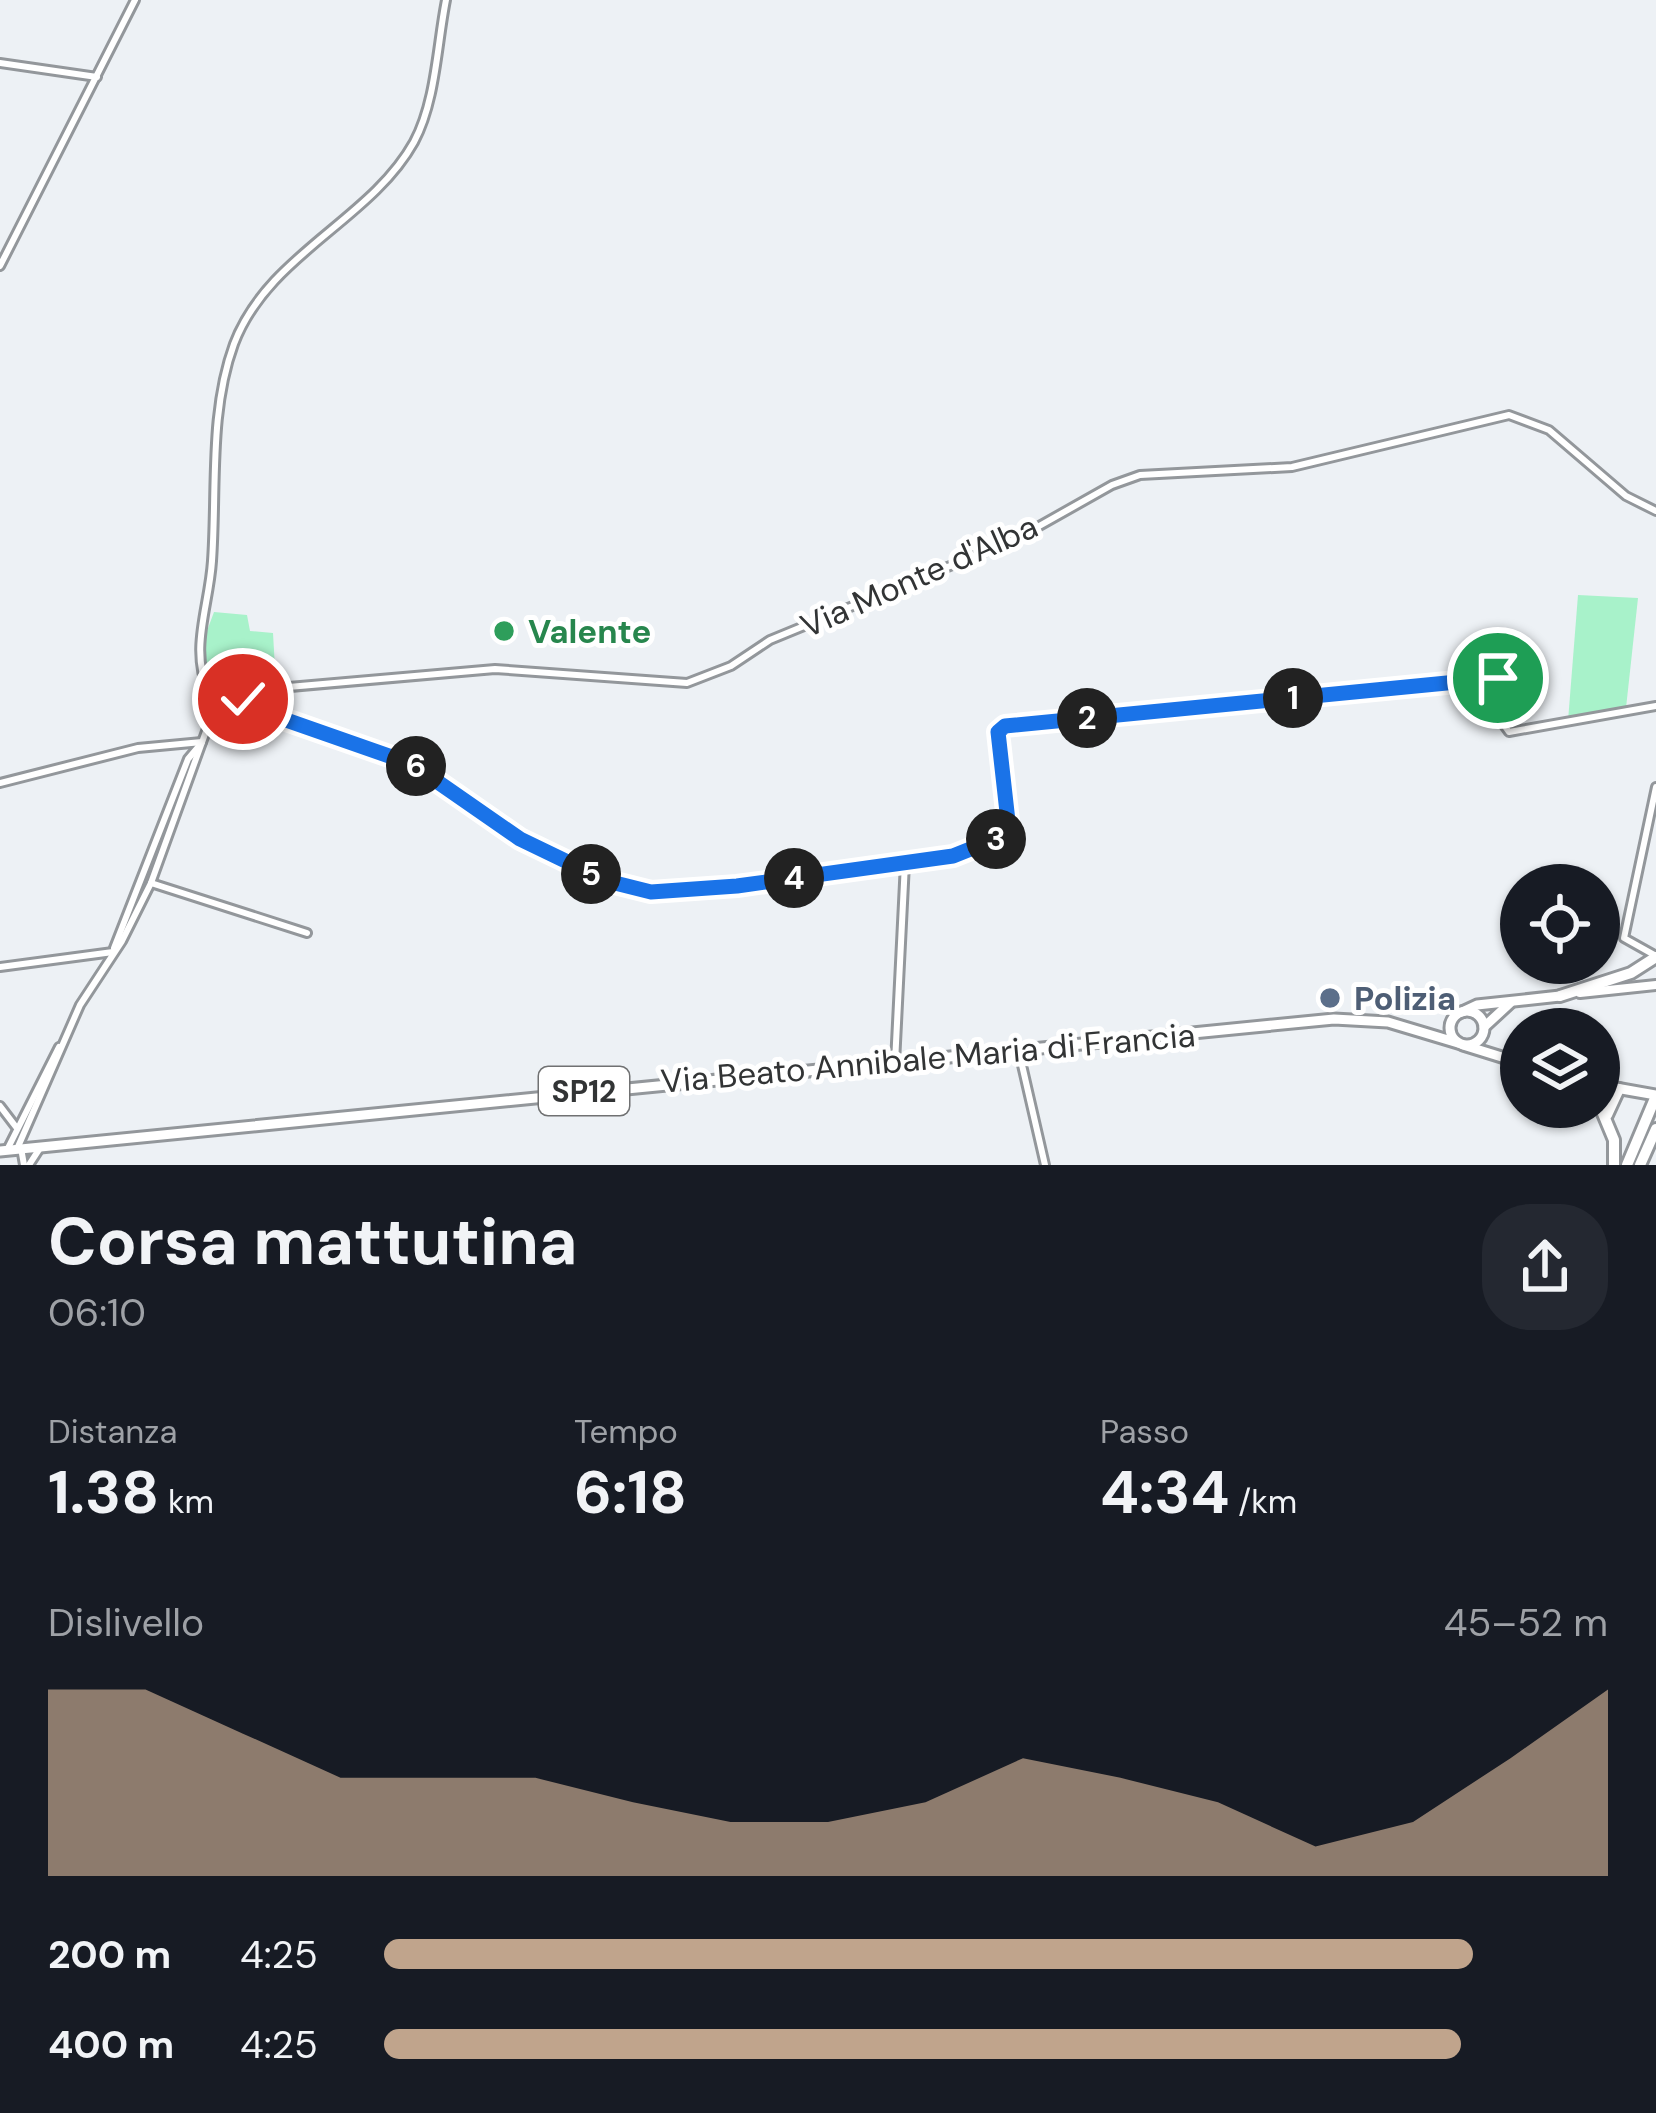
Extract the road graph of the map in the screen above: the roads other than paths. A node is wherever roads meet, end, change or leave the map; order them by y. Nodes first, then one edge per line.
1 (135, 0) edge
2 (446, 0) edge
3 (0, 63) edge
4 (98, 77) junction
5 (0, 266) edge
6 (1656, 511) edge
7 (242, 693) junction
8 (215, 696) junction
9 (246, 706) junction
10 (1656, 706) edge
11 (202, 742) junction
12 (0, 783) edge
13 (1656, 787) edge
14 (905, 861) junction
15 (147, 882) junction
16 (307, 933) dead end
17 (113, 952) junction
18 (1655, 954) edge
19 (0, 967) edge
20 (1656, 986) edge
21 (1560, 996) junction
22 (1515, 1000) junction
23 (1460, 1013) junction
24 (1420, 1029) junction
25 (1484, 1029) junction
26 (1461, 1044) junction
27 (1018, 1050) junction
28 (1500, 1055) edge
29 (1500, 1056) edge
30 (895, 1063) junction
31 (1620, 1089) edge
32 (1656, 1095) edge
33 (0, 1106) edge
34 (1653, 1115) edge
35 (1607, 1128) edge
36 (1656, 1130) edge
37 (20, 1132) junction
38 (42, 1146) junction
39 (15, 1149) edge
40 (28, 1164) edge
41 (1045, 1165) edge
42 (1614, 1165) edge
43 (1633, 1165) edge

1 - 4 street
2 - 8 street
3 - 4 street
4 - 5 street
6 - 7 street, Via Monte d'Alba
7 - 8 street, Via Monte d'Alba
7 - 9 street
8 - 9 street
8 - 11 street
9 - 14 street
10 - 14 street
11 - 12 street
11 - 15 street
13 - 18 street
14 - 30 street
15 - 16 street
15 - 17 street
17 - 19 street
17 - 37 street
18 - 21 highway
20 - 21 street
21 - 22 main road, Via Beato Annibale Maria di Francia
22 - 23 main road, Via Beato Annibale Maria di Francia
22 - 25 main road
23 - 24 main road, Via Beato Annibale Maria di Francia / SP12
23 - 25 main road
23 - 26 main road
24 - 26 main road, Via Beato Annibale Maria di Francia / SP12
24 - 27 main road, Via Beato Annibale Maria di Francia / SP12
25 - 26 main road
25 - 28 main road
26 - 29 main road, Via Beato Annibale Maria di Francia
27 - 30 main road, Via Beato Annibale Maria di Francia / SP12
27 - 41 street
30 - 38 main road, Via Beato Annibale Maria di Francia / SP12
31 - 32 main road
32 - 34 highway
33 - 37 street
34 - 43 highway
35 - 42 highway
36 - 43 highway
37 - 39 street
38 - 39 main road, Via Beato Annibale Maria di Francia / SP12
38 - 40 street
39 - 40 street

